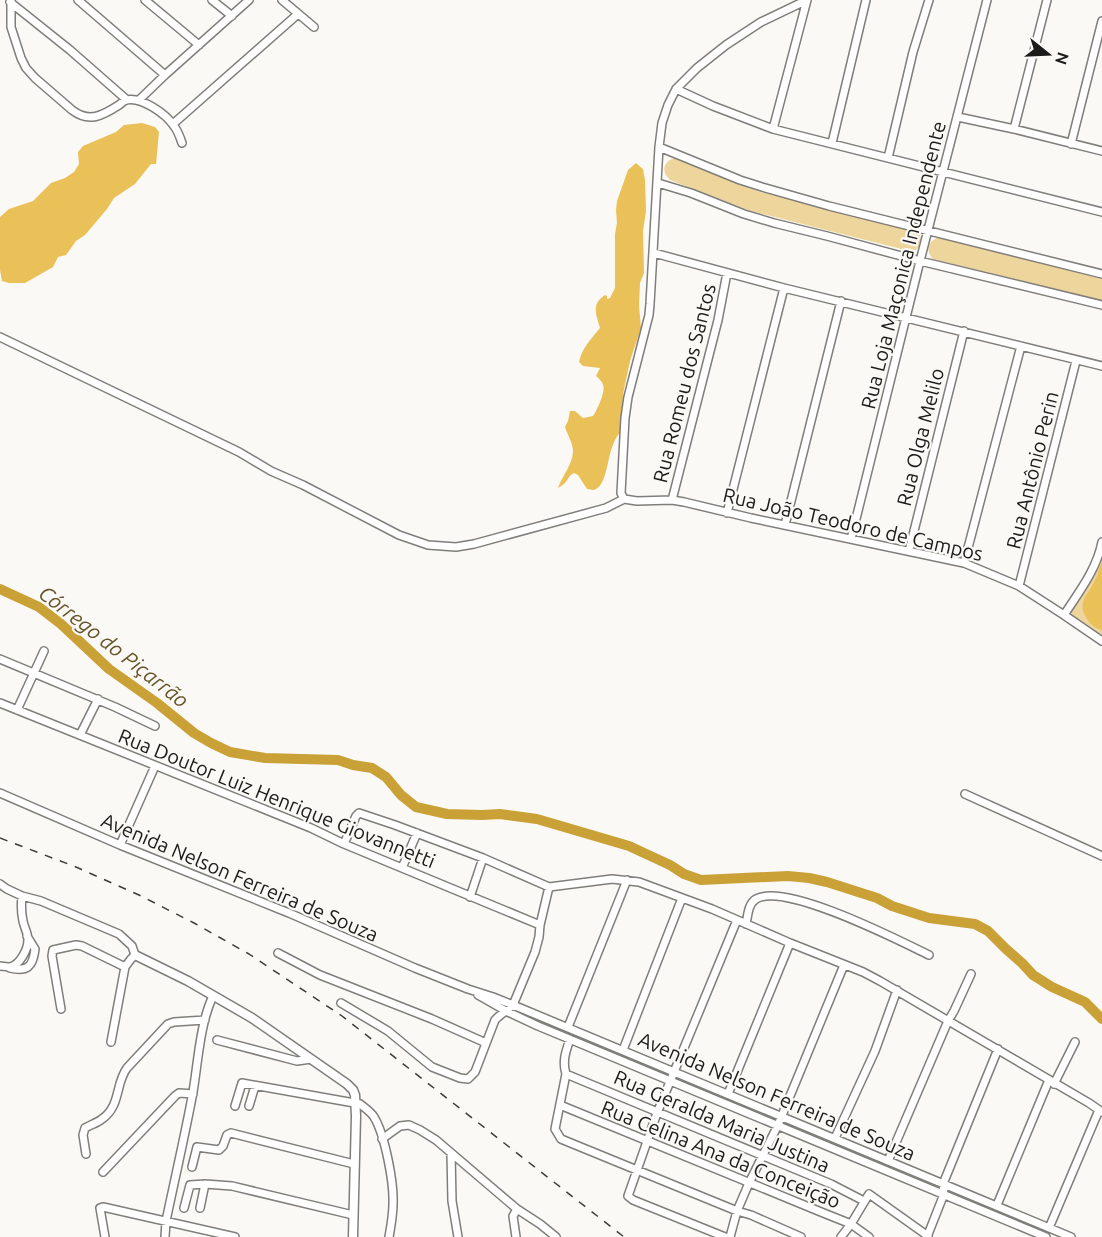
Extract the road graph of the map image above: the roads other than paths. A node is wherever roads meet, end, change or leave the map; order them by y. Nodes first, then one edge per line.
1 (78, 0) edge
2 (145, 0) edge
3 (213, 0) edge
4 (249, 0) edge
5 (282, 0) edge
6 (807, 0) edge
7 (866, 0) edge
8 (928, 0) edge
9 (987, 0) edge
10 (1047, 0) edge
11 (10, 1) edge
12 (298, 14) junction
13 (232, 16) junction
14 (1102, 21) edge
15 (314, 27) dead end
16 (199, 45) junction
17 (165, 75) junction
18 (676, 89) junction
19 (127, 100) junction
20 (139, 100) junction
21 (958, 117) junction
22 (173, 124) junction
23 (772, 129) junction
24 (1014, 129) junction
25 (182, 142) dead end
26 (832, 143) junction
27 (1071, 144) junction
28 (659, 147) junction
29 (1102, 152) edge
30 (888, 158) junction
31 (943, 172) junction
32 (658, 183) junction
33 (1102, 212) edge
34 (928, 230) junction
35 (654, 253) junction
36 (920, 261) junction
37 (727, 273) junction
38 (1102, 274) edge
39 (784, 288) junction
40 (841, 301) junction
41 (1102, 305) edge
42 (906, 317) junction
43 (964, 331) junction
44 (0, 337) edge
45 (1021, 346) junction
46 (1076, 361) junction
47 (1102, 366) edge
48 (624, 499) junction
49 (672, 500) junction
50 (728, 513) junction
51 (785, 525) junction
52 (851, 538) junction
53 (1102, 542) edge
54 (909, 551) junction
55 (964, 563) junction
56 (1019, 586) junction
57 (1064, 615) junction
58 (1102, 641) edge
59 (44, 651) dead end
60 (0, 658) edge
61 (34, 673) junction
62 (98, 699) junction
63 (0, 703) edge
64 (17, 710) junction
65 (155, 726) dead end
66 (80, 735) junction
67 (155, 766) junction
68 (0, 793) edge
69 (965, 794) dead end
70 (417, 833) junction
71 (120, 844) junction
72 (344, 844) junction
73 (1102, 856) edge
74 (483, 858) junction
75 (402, 868) junction
76 (627, 880) junction
77 (0, 884) edge
78 (549, 887) junction
79 (22, 896) junction
80 (470, 897) junction
81 (682, 898) junction
82 (737, 920) junction
83 (746, 924) junction
84 (540, 925) junction
85 (27, 936) junction
86 (790, 943) junction
87 (278, 953) dead end
88 (929, 955) dead end
89 (135, 956) junction
90 (844, 965) junction
91 (0, 966) edge
92 (125, 967) junction
93 (9, 968) junction
94 (971, 974) dead end
95 (468, 989) junction
96 (897, 990) junction
97 (213, 996) junction
98 (341, 1003) dead end
99 (513, 1005) junction
100 (61, 1009) dead end
101 (506, 1011) junction
102 (205, 1020) junction
103 (948, 1021) junction
104 (568, 1027) junction
105 (570, 1039) junction
106 (217, 1040) dead end
107 (111, 1041) dead end
108 (1075, 1042) dead end
109 (486, 1043) junction
110 (998, 1049) junction
111 (622, 1050) junction
112 (310, 1059) junction
113 (674, 1072) junction
114 (566, 1074) junction
115 (671, 1080) junction
116 (1052, 1082) junction
117 (255, 1086) junction
118 (193, 1094) junction
119 (728, 1094) junction
120 (355, 1104) junction
121 (560, 1105) junction
122 (235, 1106) dead end
123 (249, 1106) dead end
124 (1100, 1111) edge
125 (657, 1113) junction
126 (782, 1116) junction
127 (778, 1125) junction
128 (835, 1138) junction
129 (382, 1139) junction
130 (646, 1141) junction
131 (451, 1153) junction
132 (86, 1154) dead end
133 (762, 1155) junction
134 (888, 1161) junction
135 (354, 1164) junction
136 (192, 1167) dead end
137 (636, 1170) junction
138 (103, 1172) dead end
139 (748, 1183) junction
140 (205, 1184) junction
141 (943, 1184) junction
142 (944, 1194) junction
143 (864, 1201) junction
144 (997, 1205) junction
145 (184, 1208) dead end
146 (200, 1208) dead end
147 (517, 1209) junction
148 (738, 1211) junction
149 (353, 1215) junction
150 (166, 1221) junction
151 (851, 1224) junction
152 (1049, 1228) junction
153 (217, 1235) edge
154 (928, 1236) edge
155 (105, 1237) edge
156 (165, 1237) edge
157 (235, 1237) edge
158 (353, 1237) edge
159 (389, 1237) edge
160 (458, 1237) edge
161 (516, 1237) edge
162 (556, 1237) edge
163 (725, 1237) edge
164 (730, 1237) edge
165 (801, 1237) edge
166 (841, 1237) edge
167 (868, 1237) edge
168 (1045, 1237) edge
169 (1071, 1237) edge

1 - 17 street
2 - 16 street
3 - 13 street
4 - 13 street
5 - 12 street
6 - 18 street
6 - 23 street
7 - 26 street
8 - 30 street
9 - 21 street, Rua Loja Maçonica Independente
10 - 24 street
11 - 19 street
11 - 19 street
12 - 15 street
12 - 22 street
13 - 16 street
14 - 27 street
16 - 17 street
17 - 20 street
18 - 23 street
18 - 28 street
19 - 20 street
20 - 22 street
21 - 24 street
21 - 31 street, Rua Loja Maçonica Independente
22 - 25 street
23 - 26 street
24 - 27 street
26 - 30 street
27 - 29 street
28 - 32 street
28 - 34 street
30 - 31 street
31 - 33 street
31 - 34 street, Rua Loja Maçonica Independente
32 - 35 street
32 - 36 street
34 - 36 street, Rua Loja Maçonica Independente
34 - 38 street
35 - 37 street
35 - 48 street
36 - 41 street
36 - 42 street, Rua Loja Maçonica Independente
37 - 39 street
37 - 49 street, Rua Romeu dos Santos
39 - 40 street
39 - 50 street
40 - 42 street
40 - 51 street
42 - 43 street
42 - 52 street, Rua Loja Maçonica Independente
43 - 45 street
43 - 54 street, Rua Olga Melilo
44 - 48 street
45 - 46 street
45 - 55 street
46 - 47 street
46 - 56 street, Rua Antônio Perin
48 - 49 street, Rua João Teodoro de Campos
49 - 50 street, Rua João Teodoro de Campos
50 - 51 street, Rua João Teodoro de Campos
51 - 52 street, Rua João Teodoro de Campos
52 - 54 street, Rua João Teodoro de Campos
53 - 57 street
54 - 55 street, Rua João Teodoro de Campos
55 - 56 street, Rua João Teodoro de Campos
56 - 57 street, Rua João Teodoro de Campos
57 - 58 street, Rua João Teodoro de Campos
59 - 61 street
60 - 61 street
61 - 62 street
61 - 64 street
62 - 65 street
62 - 66 street
63 - 64 street, Rua Doutor Luiz Henrique Giovannetti
64 - 66 street, Rua Doutor Luiz Henrique Giovannetti
66 - 67 street, Rua Doutor Luiz Henrique Giovannetti
67 - 71 street
67 - 72 street, Rua Doutor Luiz Henrique Giovannetti
68 - 71 street, Avenida Nelson Ferreira de Souza
69 - 73 street
70 - 72 street, Rua Doutor Luiz Henrique Giovannetti
70 - 74 street, Rua Doutor Luiz Henrique Giovannetti
70 - 75 street
71 - 95 street, Avenida Nelson Ferreira de Souza
72 - 75 street, Rua Doutor Luiz Henrique Giovannetti
74 - 78 street, Rua Doutor Luiz Henrique Giovannetti
74 - 80 street
75 - 80 street, Rua Doutor Luiz Henrique Giovannetti
76 - 78 street
76 - 81 street
76 - 104 street
77 - 79 street
78 - 84 street
79 - 85 street
79 - 89 street
80 - 84 street, Rua Doutor Luiz Henrique Giovannetti
81 - 82 street
81 - 111 street
82 - 83 street
82 - 113 street
83 - 86 street
83 - 88 street
84 - 99 street
85 - 93 street
85 - 93 street
86 - 90 street
86 - 119 street
87 - 109 street
89 - 92 street
89 - 97 street
90 - 96 street
90 - 126 street
91 - 93 street
92 - 100 street
92 - 107 street
94 - 103 street
95 - 99 street, Avenida Nelson Ferreira de Souza
95 - 101 street, Avenida Nelson Ferreira de Souza
96 - 103 street
96 - 128 street
97 - 102 street
97 - 112 street
98 - 109 street
99 - 101 street
99 - 104 street, Avenida Nelson Ferreira de Souza
101 - 105 street, Avenida Nelson Ferreira de Souza
101 - 109 street
102 - 118 street
102 - 132 street
103 - 110 street
103 - 134 street
104 - 111 street, Avenida Nelson Ferreira de Souza
105 - 114 street
105 - 115 street, Avenida Nelson Ferreira de Souza
106 - 112 street
108 - 116 street
110 - 116 street
110 - 141 street
111 - 113 street, Avenida Nelson Ferreira de Souza
112 - 120 street
113 - 115 street
113 - 119 street, Avenida Nelson Ferreira de Souza
114 - 121 street
114 - 125 street, Rua Geralda Maria Justina
115 - 125 street
115 - 127 street, Avenida Nelson Ferreira de Souza
116 - 124 street
116 - 144 street
117 - 120 street
117 - 122 street
117 - 123 street
118 - 138 street
118 - 150 street
119 - 126 street, Avenida Nelson Ferreira de Souza
120 - 129 street
120 - 135 street
121 - 130 street, Rua Celina Ana da Conceição
121 - 137 street
124 - 152 street
125 - 130 street
125 - 133 street, Rua Geralda Maria Justina
126 - 127 street
126 - 128 street, Avenida Nelson Ferreira de Souza
127 - 133 street
127 - 142 street, Avenida Nelson Ferreira de Souza
128 - 134 street, Avenida Nelson Ferreira de Souza
129 - 131 street
129 - 159 street
130 - 137 street
130 - 139 street, Rua Celina Ana da Conceição
131 - 147 street
131 - 160 street
133 - 139 street
133 - 143 street, Rua Geralda Maria Justina
134 - 141 street, Avenida Nelson Ferreira de Souza
135 - 136 street
135 - 149 street
137 - 148 street
137 - 163 street
139 - 148 street
139 - 151 street, Rua Celina Ana da Conceição
140 - 145 street
140 - 146 street
140 - 149 street
141 - 142 street
141 - 144 street, Avenida Nelson Ferreira de Souza
142 - 154 street
142 - 168 street, Avenida Nelson Ferreira de Souza
143 - 151 street
143 - 154 street
144 - 152 street, Avenida Nelson Ferreira de Souza
147 - 161 street
147 - 162 street
148 - 164 street
148 - 165 street
149 - 158 street
150 - 153 street
150 - 155 street
150 - 156 street
151 - 166 street
151 - 167 street, Rua Celina Ana da Conceição
152 - 169 street, Avenida Nelson Ferreira de Souza
153 - 157 street

